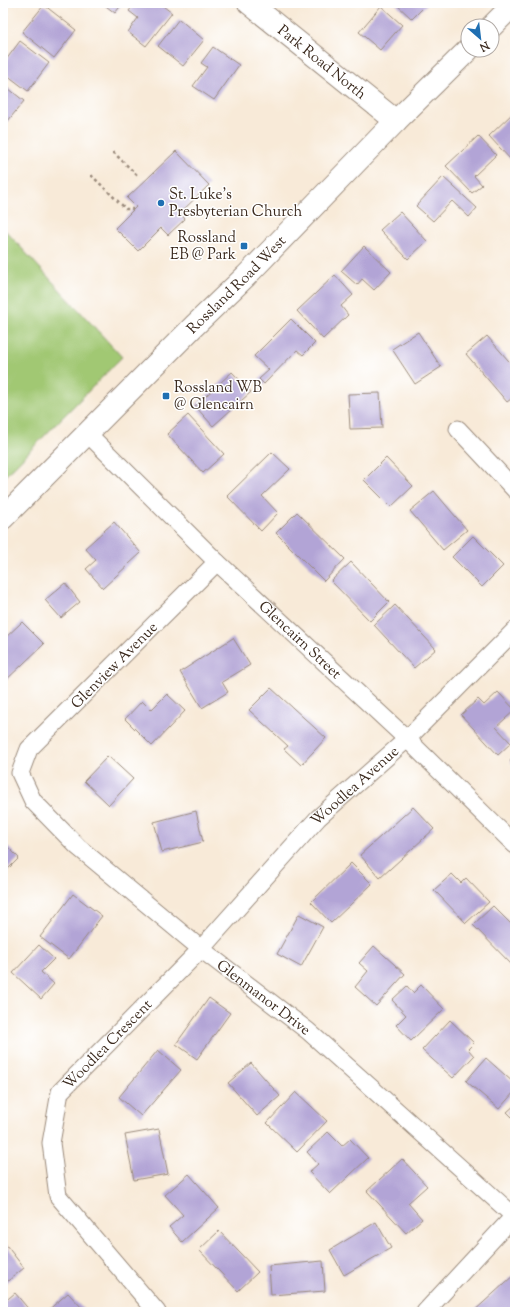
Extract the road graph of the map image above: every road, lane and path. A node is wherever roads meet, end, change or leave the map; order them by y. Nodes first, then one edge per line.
1 (249, 3) edge
2 (515, 3) edge
3 (500, 18) edge
4 (460, 58) edge
5 (396, 121) junction
6 (113, 152) dead end
7 (90, 175) dead end
8 (138, 176) dead end
9 (134, 208) dead end
10 (458, 429) dead end
11 (87, 433) junction
12 (515, 490) edge
13 (3, 518) edge
14 (217, 562) junction
15 (515, 630) edge
16 (408, 739) junction
17 (20, 773) joint
18 (515, 846) edge
19 (201, 949) junction
20 (514, 1217) edge
21 (157, 1312) edge
22 (425, 1312) edge

1 - 5 main road, Park Road North
2 - 3 main road
4 - 5 main road, Rossland Road West
5 - 11 main road, Rossland Road West
6 - 8 path
7 - 9 path
10 - 12 street
11 - 13 main road, Rossland Road West
11 - 14 street, Glencairn Street
14 - 16 street, Glencairn Street
14 - 17 street, Glenview Avenue
15 - 16 street, Woodlea Avenue
16 - 18 street, Glencairn Street
16 - 19 street, Woodlea Avenue
17 - 19 street, Glenmanor Drive
19 - 20 street, Glenmanor Drive
19 - 21 street, Woodlea Crescent
20 - 22 street

